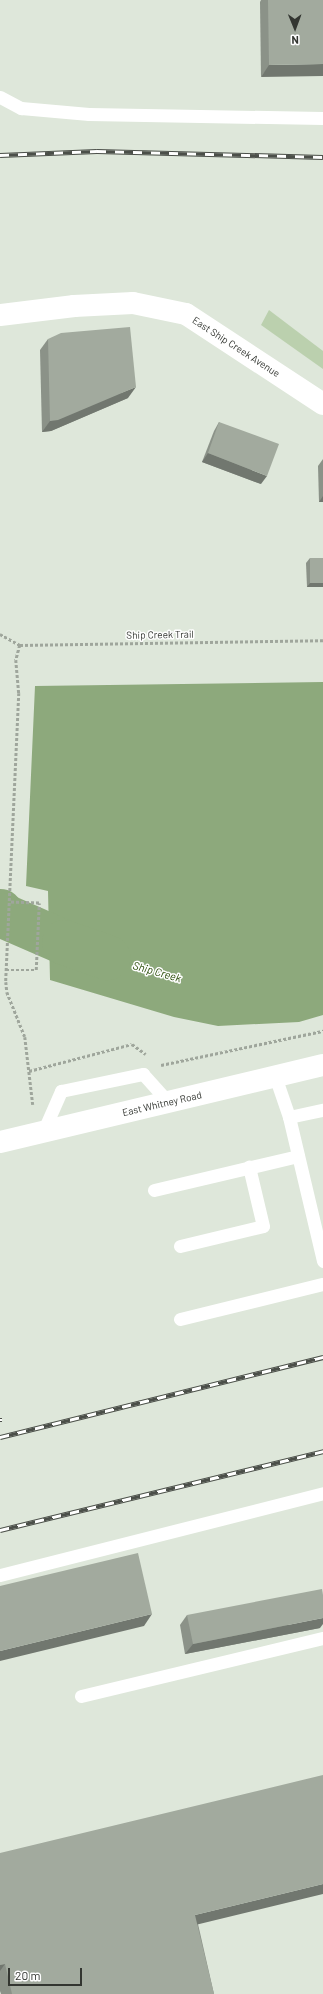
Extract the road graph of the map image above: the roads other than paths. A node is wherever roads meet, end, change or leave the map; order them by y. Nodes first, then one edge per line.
1 (0, 97) edge
2 (323, 118) edge
3 (0, 315) edge
4 (323, 404) edge
5 (323, 1065) edge
6 (276, 1076) junction
7 (168, 1102) junction
8 (323, 1110) edge
9 (288, 1117) junction
10 (40, 1133) junction
11 (0, 1142) edge
12 (298, 1156) junction
13 (249, 1167) junction
14 (154, 1190) dead end
15 (180, 1246) dead end
16 (323, 1261) edge
17 (323, 1284) edge
18 (180, 1319) dead end
19 (323, 1493) edge
20 (0, 1575) edge
21 (323, 1638) edge
22 (81, 1696) dead end

1 - 2 lane
3 - 4 street, East Ship Creek Avenue
5 - 6 street, East Whitney Road
6 - 7 street, East Whitney Road
6 - 9 lane
7 - 10 street, East Whitney Road
7 - 10 lane
8 - 9 lane
9 - 12 lane
10 - 11 street, East Whitney Road
12 - 13 lane
12 - 16 lane
13 - 14 lane
13 - 15 lane
17 - 18 lane
19 - 20 lane
21 - 22 lane

